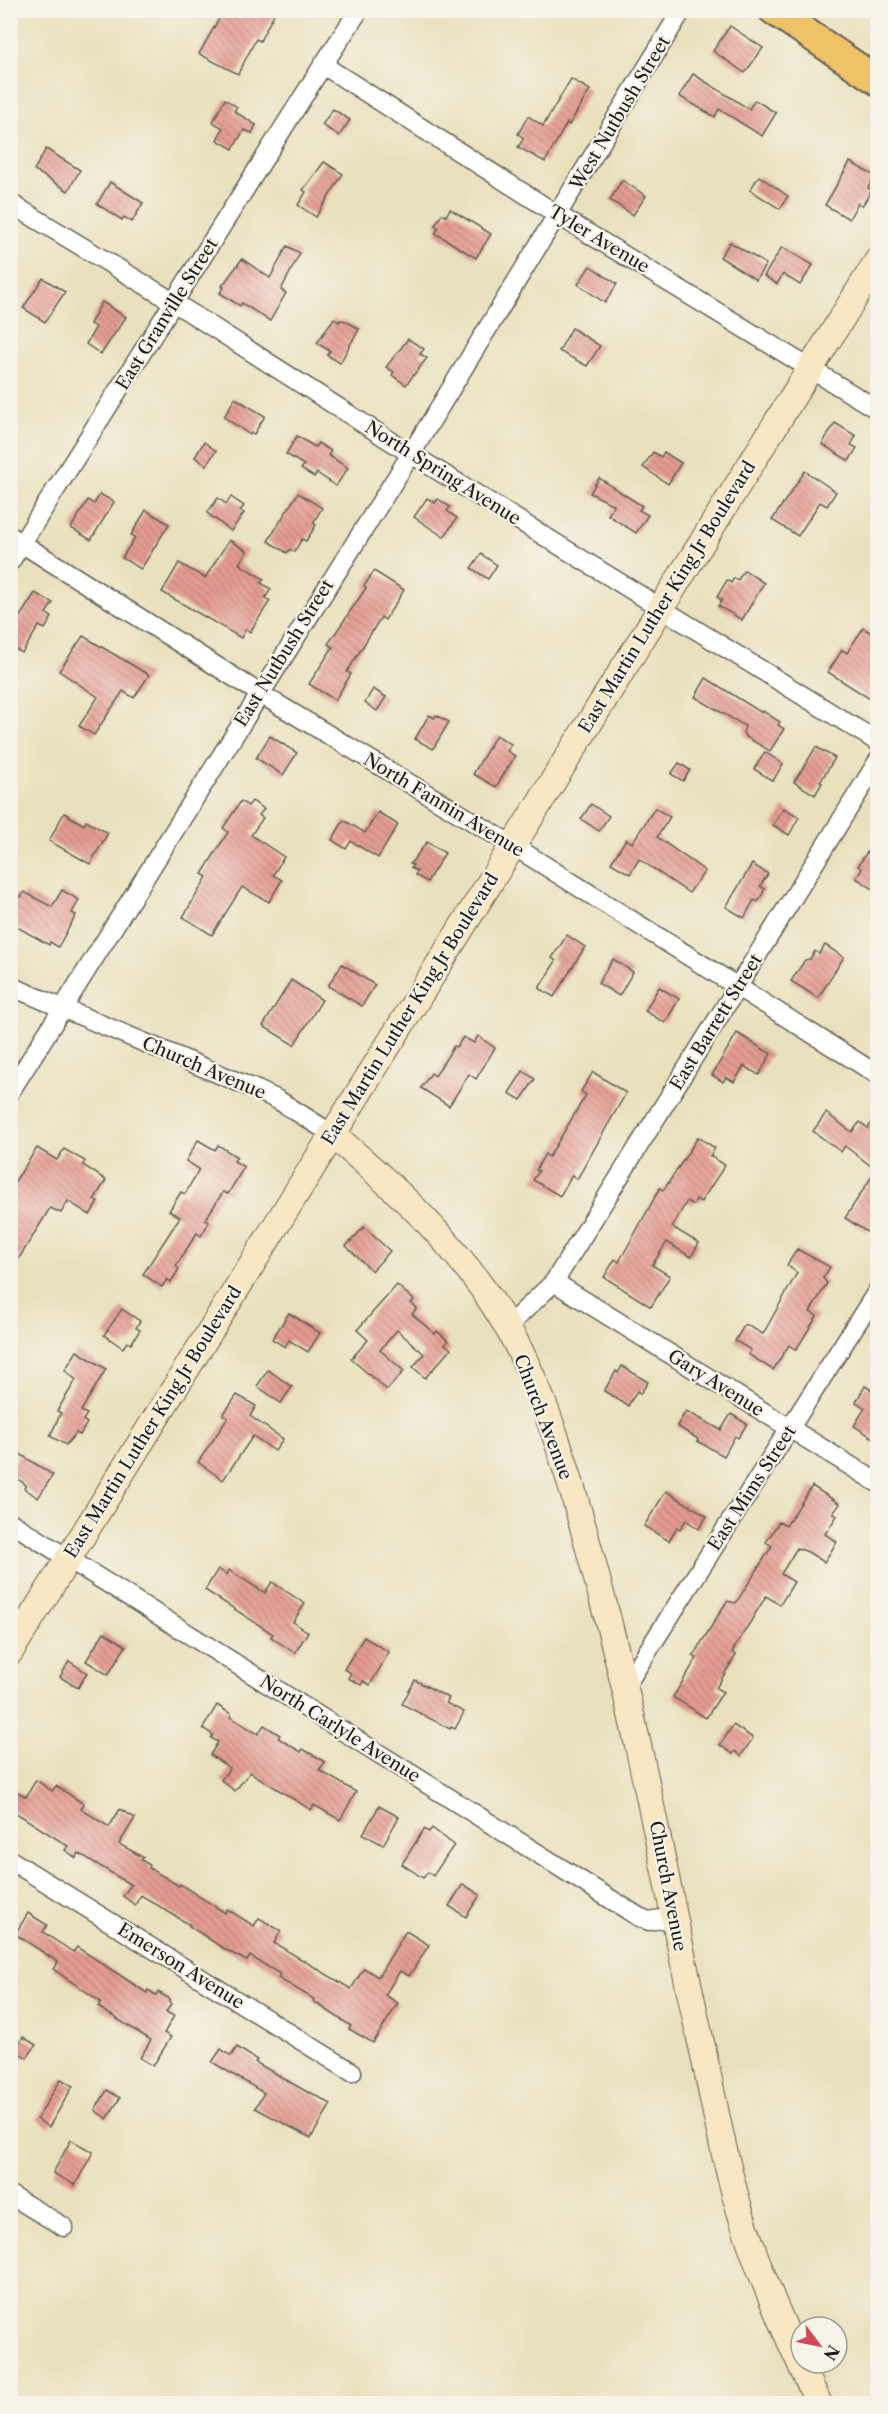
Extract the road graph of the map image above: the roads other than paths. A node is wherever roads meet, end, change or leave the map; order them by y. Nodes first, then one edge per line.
1 (359, 10) edge
2 (682, 10) edge
3 (773, 10) edge
4 (323, 64) junction
5 (878, 81) edge
6 (10, 203) edge
7 (558, 214) junction
8 (878, 260) edge
9 (175, 303) junction
10 (810, 368) junction
11 (878, 411) edge
12 (411, 454) junction
13 (16, 540) edge
14 (10, 562) edge
15 (660, 608) junction
16 (259, 693) junction
17 (878, 742) edge
18 (878, 761) edge
19 (512, 845) junction
20 (10, 986) edge
21 (736, 988) junction
22 (61, 1009) junction
23 (878, 1075) edge
24 (10, 1092) edge
25 (332, 1134) junction
26 (554, 1282) junction
27 (878, 1290) edge
28 (507, 1327) junction
29 (790, 1429) junction
30 (878, 1483) edge
31 (10, 1522) edge
32 (68, 1558) junction
33 (10, 1652) edge
34 (626, 1685) junction
35 (10, 1860) edge
36 (673, 1917) junction
37 (352, 2072) dead end
38 (10, 2194) edge
39 (64, 2227) dead end
40 (819, 2403) edge

1 - 4 street, East Granville Street
2 - 7 street, West Nutbush Street
3 - 5 main road
4 - 7 street, Tyler Avenue
4 - 9 street, East Granville Street
6 - 9 street, North Spring Avenue
7 - 10 street, Tyler Avenue
7 - 12 street, East Nutbush Street
8 - 10 main road, East Martin Luther King Jr Boulevard
9 - 12 street, North Spring Avenue
9 - 13 street, East Granville Street
10 - 11 street, Tyler Avenue
10 - 15 main road, East Martin Luther King Jr Boulevard
12 - 15 street, North Spring Avenue
12 - 16 street, East Nutbush Street
13 - 14 street, East Granville Street
13 - 16 street, North Fannin Avenue
15 - 17 street, North Spring Avenue
15 - 19 main road, East Martin Luther King Jr Boulevard
16 - 19 street, North Fannin Avenue
16 - 22 street, East Nutbush Street
18 - 21 street, East Barrett Street
19 - 21 street, North Fannin Avenue
19 - 25 main road, East Martin Luther King Jr Boulevard
20 - 22 street, Church Avenue
21 - 23 street, North Fannin Avenue
21 - 26 street, East Barrett Street
22 - 24 street, East Nutbush Street
22 - 25 street, Church Avenue
25 - 28 main road, Church Avenue
25 - 32 main road, East Martin Luther King Jr Boulevard
26 - 28 street, East Barrett Street
26 - 29 street, Gary Avenue
27 - 29 street, East Mims Street
28 - 34 main road, Church Avenue
29 - 30 street, Gary Avenue
29 - 34 street, East Mims Street
31 - 32 street, North Carlyle Avenue
32 - 33 main road, East Martin Luther King Jr Boulevard
32 - 36 street, North Carlyle Avenue
34 - 36 main road, Church Avenue
35 - 37 street, Emerson Avenue
36 - 40 main road, Church Avenue
38 - 39 street

